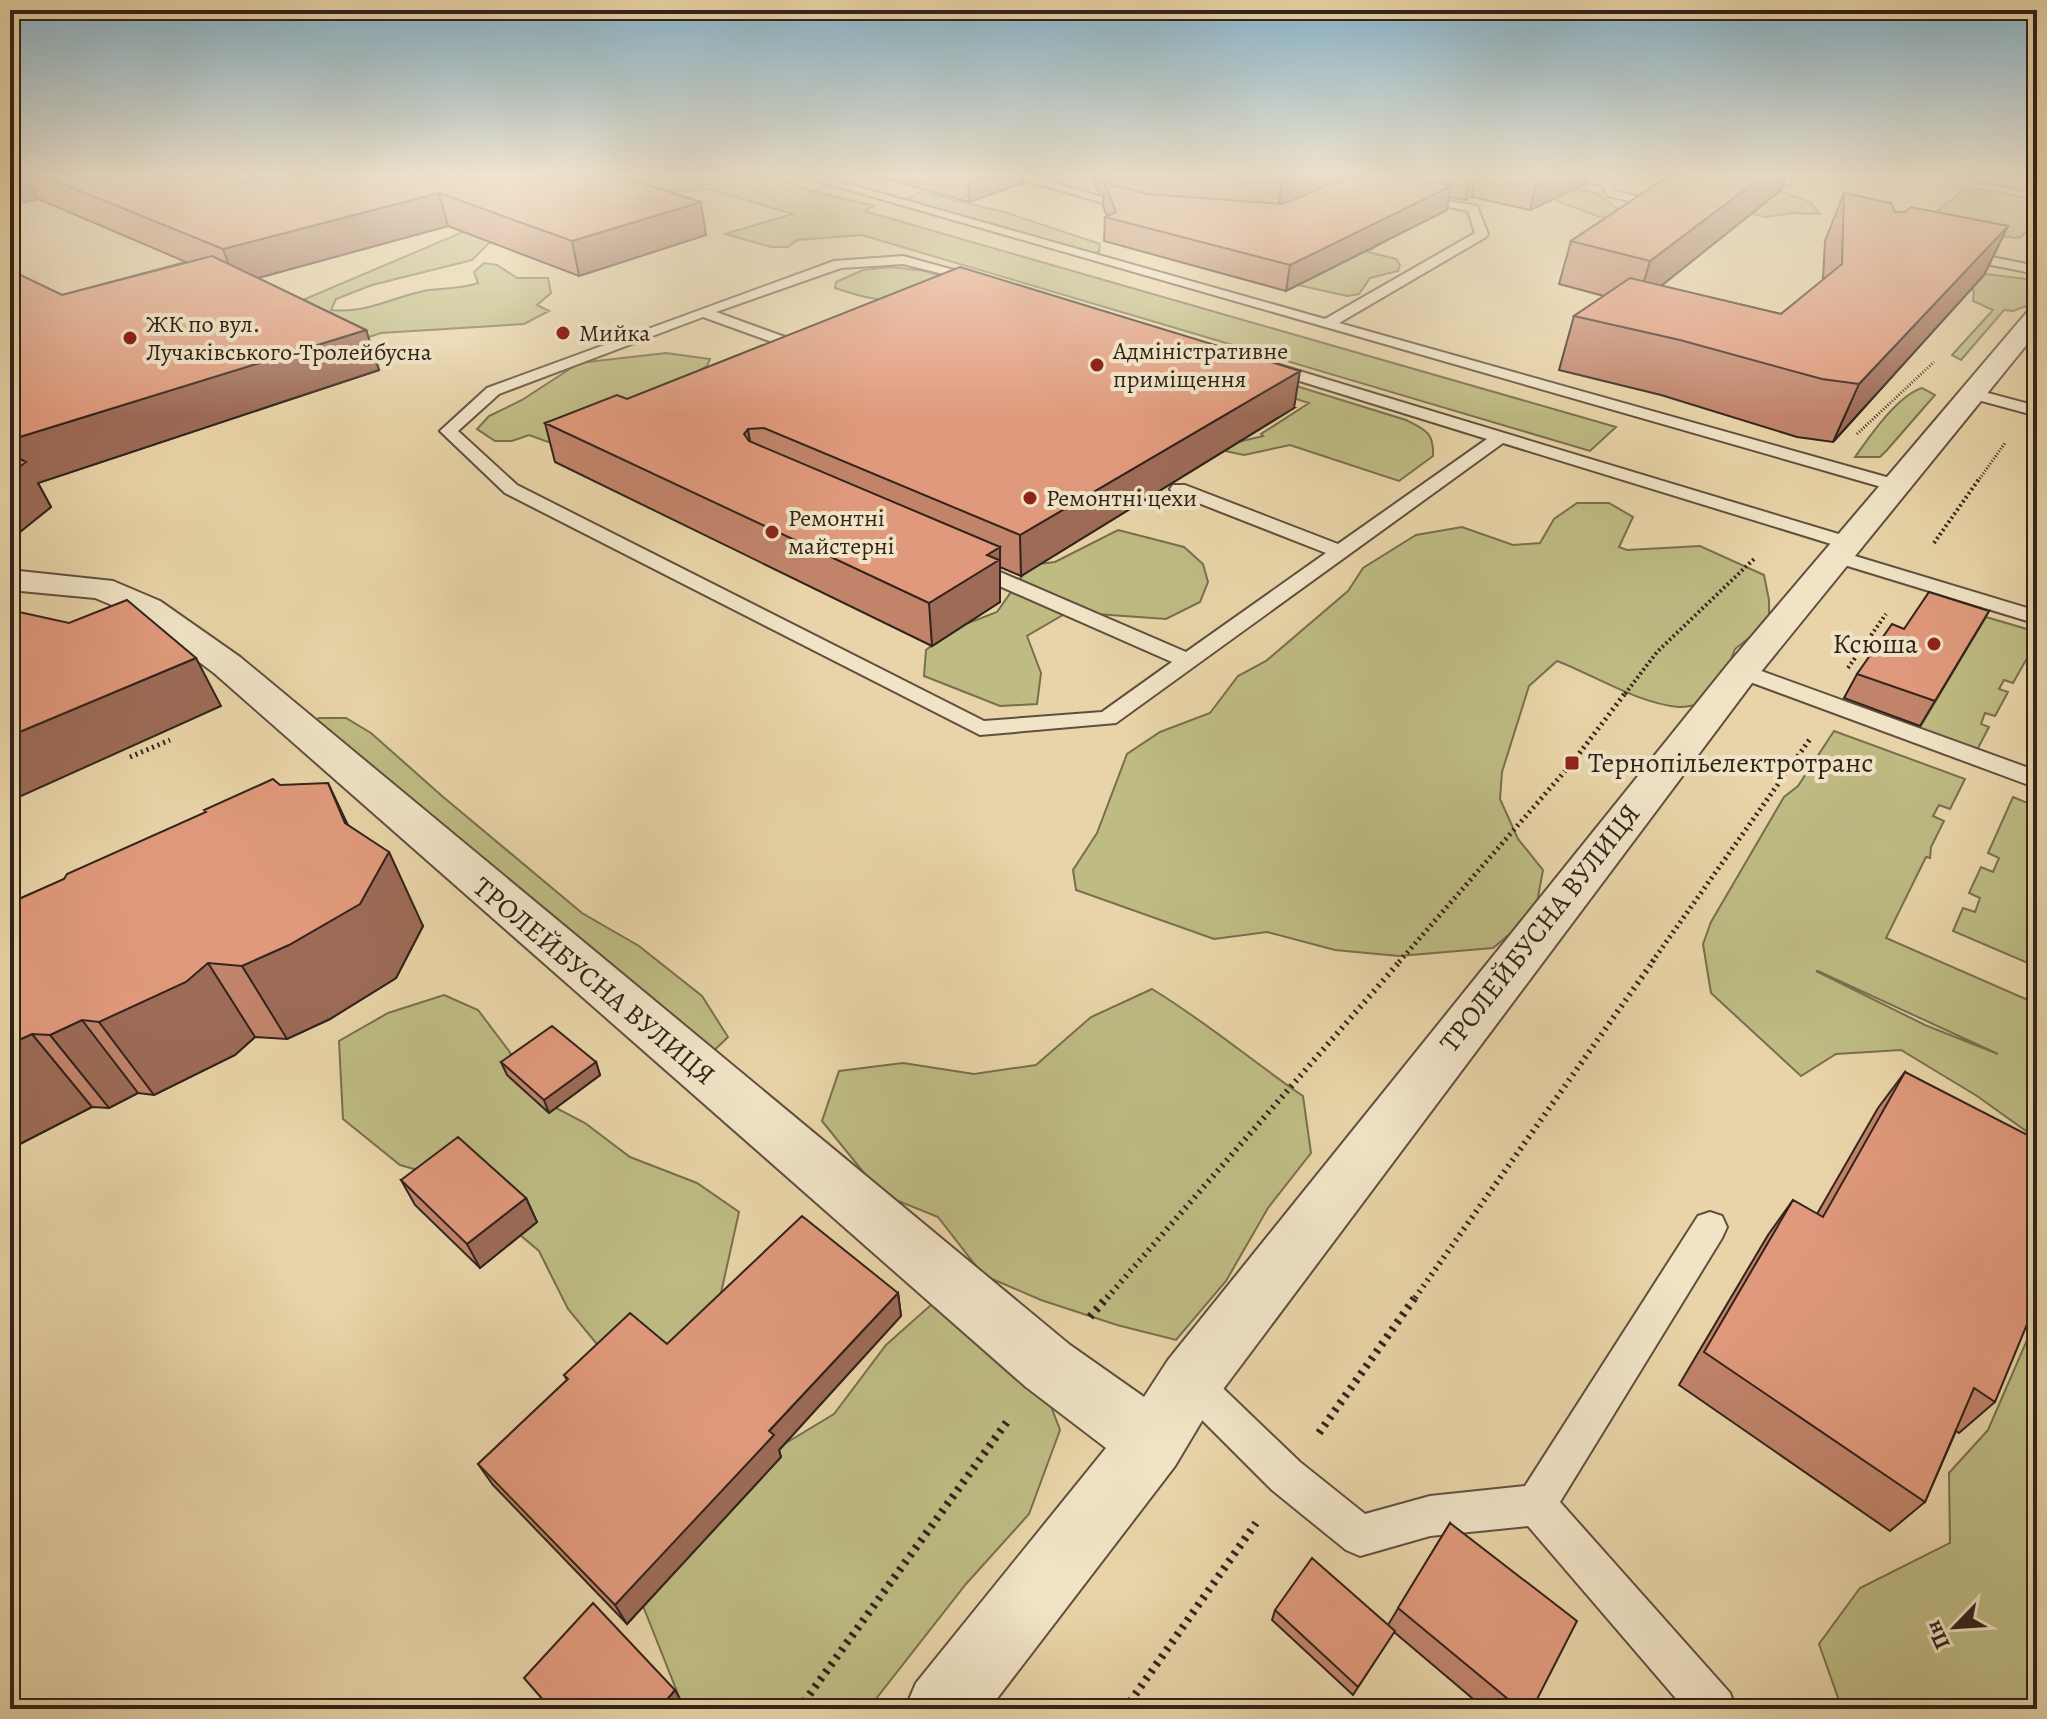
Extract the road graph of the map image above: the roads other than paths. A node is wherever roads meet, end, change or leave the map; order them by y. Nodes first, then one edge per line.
1 (1084, 255) edge
2 (1445, 255) edge
3 (1962, 255) edge
4 (2037, 270) edge
5 (1005, 287) edge
6 (703, 312) junction
7 (2037, 316) edge
8 (1326, 324) junction
9 (815, 353) edge
10 (1245, 360) edge
11 (1973, 394) junction
12 (2030, 409) edge
13 (1501, 437) junction
14 (1898, 486) junction
15 (1179, 489) edge
16 (1841, 550) junction
17 (1340, 552) junction
18 (946, 555) edge
19 (10, 580) edge
20 (2037, 618) edge
21 (1187, 661) junction
22 (1742, 671) junction
23 (2037, 780) edge
24 (1710, 1227) dead end
25 (1190, 1382) junction
26 (1152, 1443) junction
27 (1536, 1505) junction
28 (942, 1709) edge
29 (1714, 1709) edge

1 - 8 lane
2 - 8 lane
3 - 4 lane
5 - 6 lane
6 - 9 lane
6 - 21 lane
7 - 11 street, ТРОЛЕЙБУСНА ВУЛИЦЯ
8 - 14 lane
10 - 13 lane
11 - 12 lane
11 - 14 street, ТРОЛЕЙБУСНА ВУЛИЦЯ
13 - 16 lane
13 - 17 lane
14 - 16 street, ТРОЛЕЙБУСНА ВУЛИЦЯ
15 - 17 lane
16 - 20 lane
16 - 22 street, ТРОЛЕЙБУСНА ВУЛИЦЯ
17 - 21 lane
18 - 21 lane
19 - 26 street, ТРОЛЕЙБУСНА ВУЛИЦЯ
22 - 23 lane
22 - 25 street, ТРОЛЕЙБУСНА ВУЛИЦЯ
24 - 27 lane
25 - 26 street, ТРОЛЕЙБУСНА ВУЛИЦЯ
25 - 27 lane
26 - 28 street, ТРОЛЕЙБУСНА ВУЛИЦЯ
27 - 29 lane

